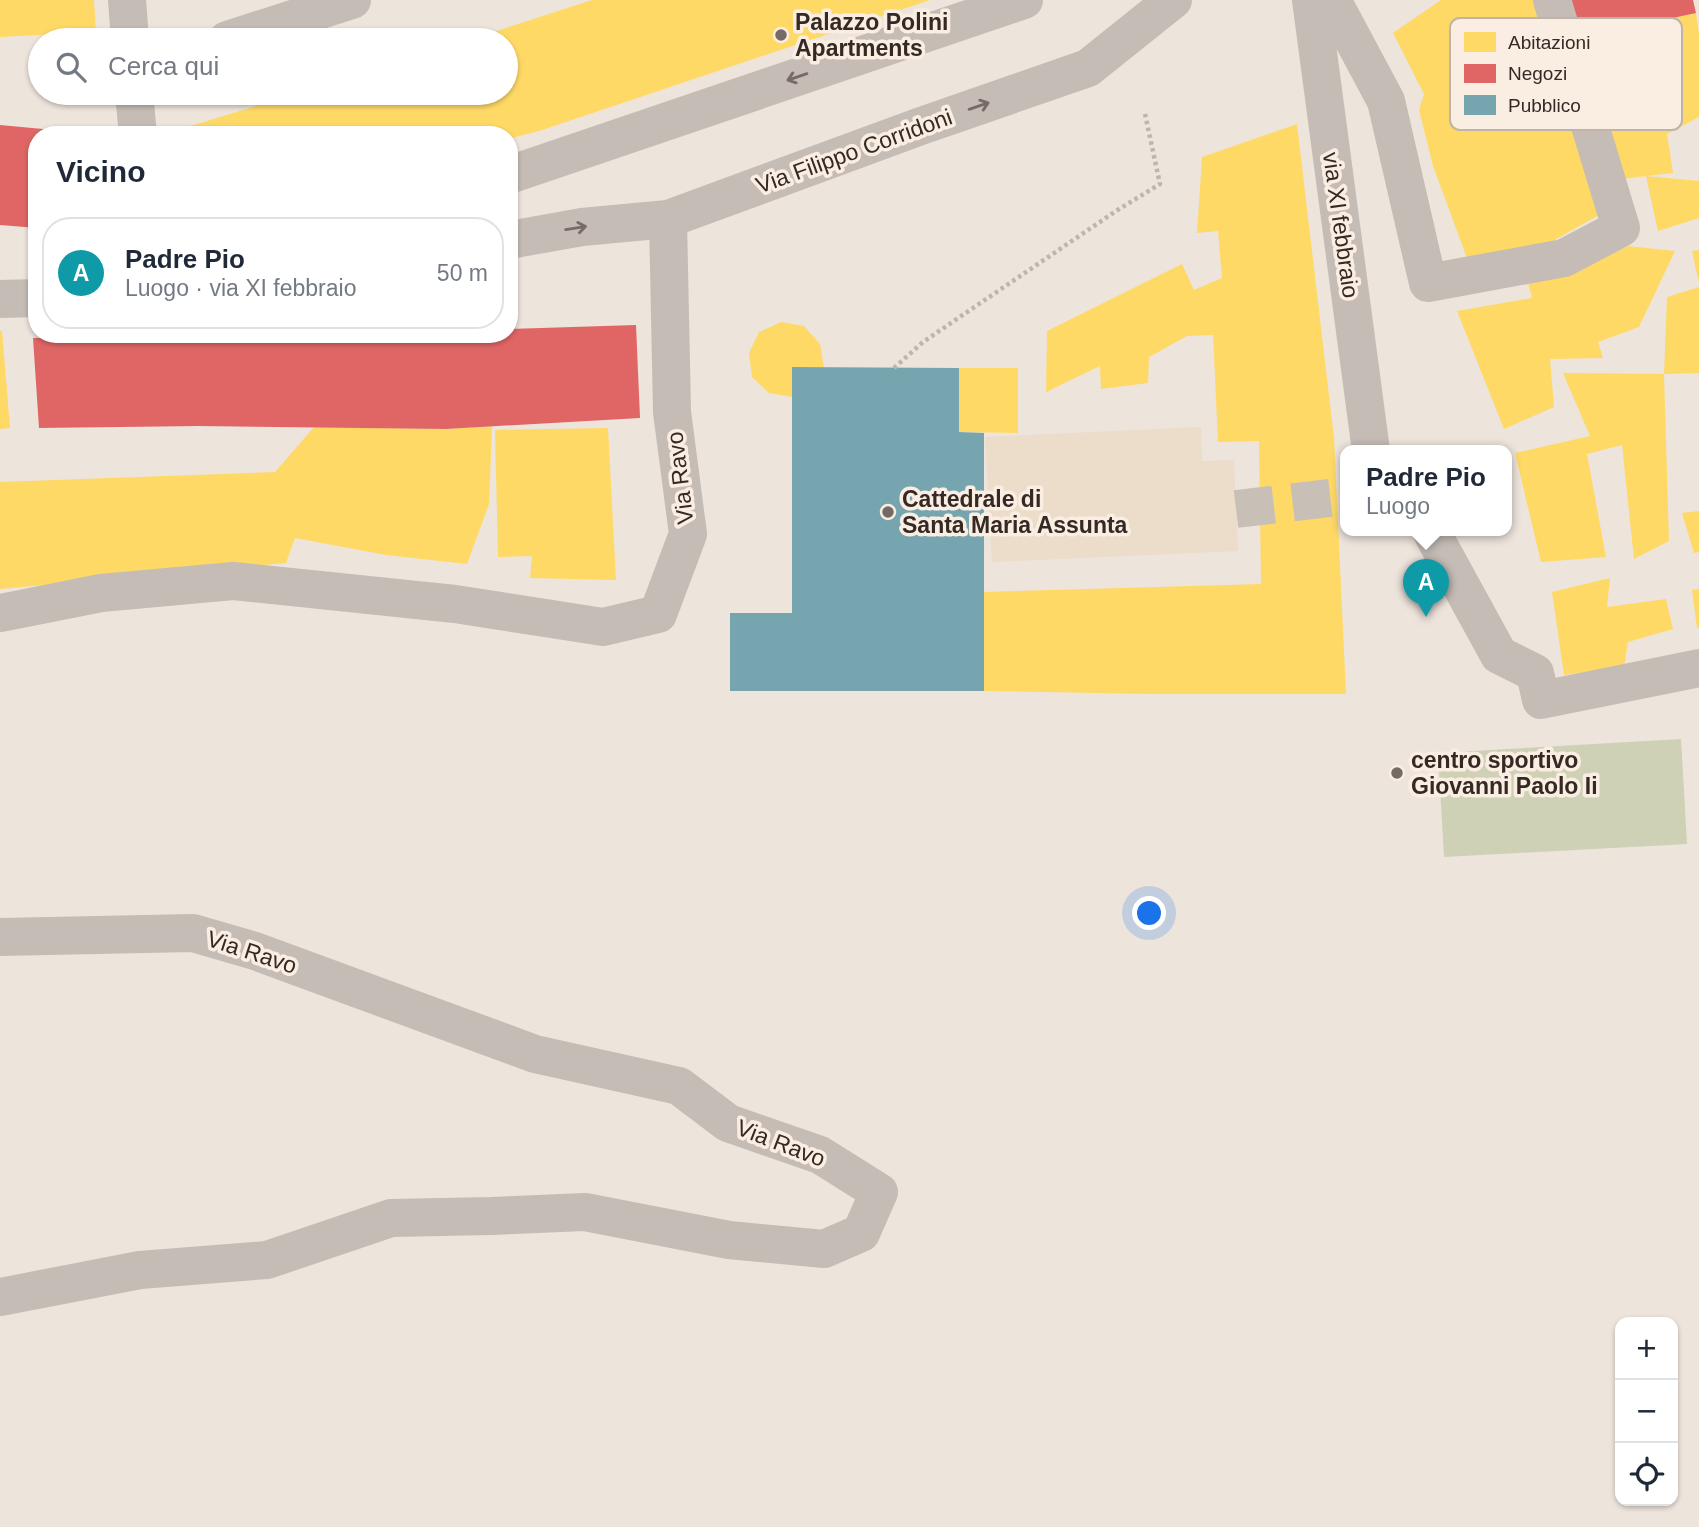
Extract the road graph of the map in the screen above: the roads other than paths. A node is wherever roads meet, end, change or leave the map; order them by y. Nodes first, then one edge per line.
1 (127, 0) edge
2 (352, 0) edge
3 (1024, 0) edge
4 (1173, 0) edge
5 (1311, 0) edge
6 (1332, 0) edge
7 (1552, 0) edge
8 (1557, 18) edge
9 (129, 28) edge
10 (264, 28) edge
11 (135, 105) edge
12 (137, 126) edge
13 (1591, 130) edge
14 (518, 172) edge
15 (668, 219) junction
16 (518, 238) edge
17 (28, 298) edge
18 (0, 299) edge
19 (1370, 445) edge
20 (1434, 536) edge
21 (0, 613) edge
22 (1699, 668) edge
23 (0, 937) edge
24 (0, 1297) edge

1 - 9 street
2 - 10 street
3 -> 14 street
15 -> 4 street, Via Filippo Corridoni
5 - 19 street, via XI febbraio
6 - 13 street
7 - 8 street
11 - 12 street
16 -> 15 street, Via Filippo Corridoni
15 - 21 street, Via Ravo
17 - 18 street
20 - 22 street
23 - 24 street, Via Ravo

